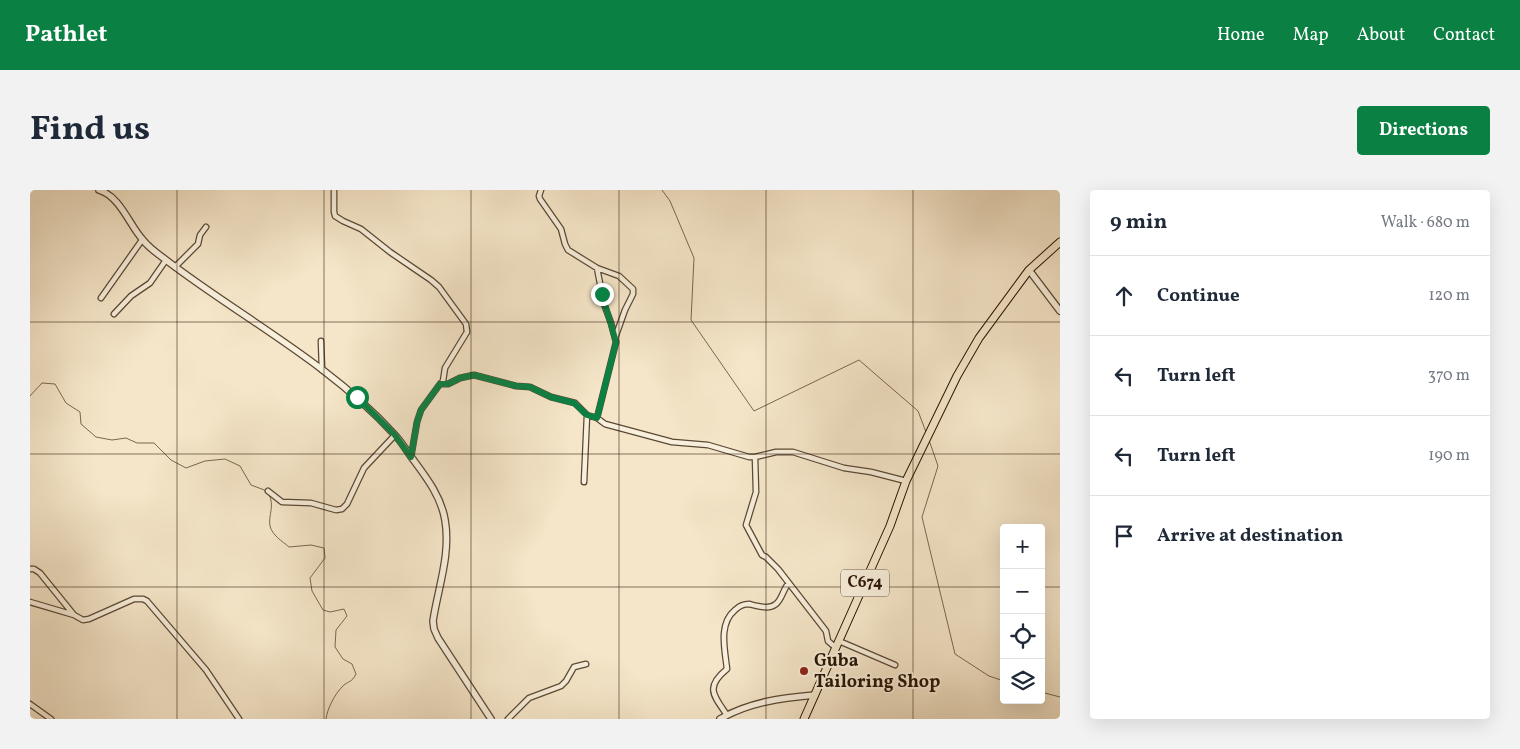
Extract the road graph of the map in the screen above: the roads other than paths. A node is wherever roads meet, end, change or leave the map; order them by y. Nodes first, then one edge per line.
1 (99, 190) edge
2 (334, 190) edge
3 (541, 190) edge
4 (206, 227) dead end
5 (142, 240) junction
6 (1060, 242) edge
7 (166, 260) junction
8 (176, 267) junction
9 (597, 268) junction
10 (1030, 270) junction
11 (101, 298) dead end
12 (1060, 311) edge
13 (114, 314) dead end
14 (615, 338) junction
15 (321, 341) dead end
16 (322, 370) junction
17 (440, 384) junction
18 (587, 415) junction
19 (597, 418) junction
20 (395, 435) junction
21 (411, 457) junction
22 (755, 457) junction
23 (906, 481) junction
24 (584, 482) dead end
25 (268, 491) dead end
26 (30, 569) edge
27 (788, 584) junction
28 (30, 602) edge
29 (74, 615) junction
30 (838, 644) junction
31 (586, 664) dead end
32 (896, 665) dead end
33 (815, 695) junction
34 (30, 704) edge
35 (727, 715) junction
36 (51, 719) edge
37 (239, 719) edge
38 (492, 719) edge
39 (508, 719) edge
40 (720, 719) edge
41 (804, 719) edge

1 - 5 street
2 - 17 street
3 - 9 street
4 - 8 street
5 - 7 street
5 - 11 street
6 - 10 main road, C674
7 - 8 street
7 - 13 street
8 - 16 street
9 - 14 street
9 - 14 street
10 - 12 street
10 - 23 main road, C674
14 - 19 street
15 - 16 street
16 - 20 street
17 - 18 street
17 - 21 street
18 - 19 street
18 - 24 street
19 - 22 street
20 - 21 street
20 - 25 street
21 - 38 street
22 - 23 street
22 - 27 street
23 - 30 main road, C674
26 - 29 street
27 - 30 street
27 - 35 street
28 - 29 street
29 - 37 street
30 - 32 street
30 - 33 main road, C674
31 - 39 street
33 - 35 street
33 - 41 main road, C674
34 - 36 street
35 - 40 street

